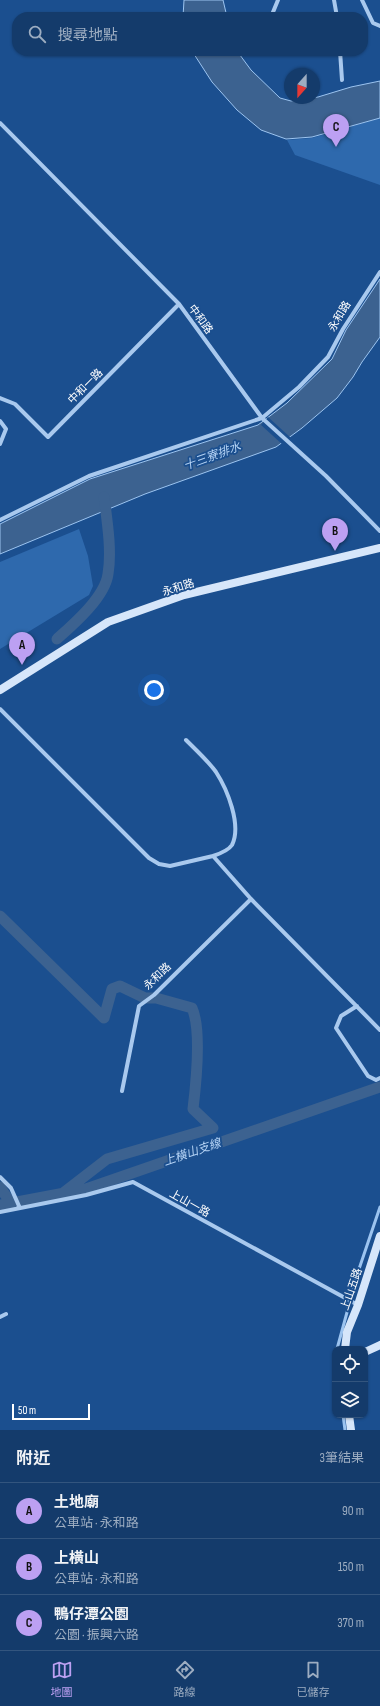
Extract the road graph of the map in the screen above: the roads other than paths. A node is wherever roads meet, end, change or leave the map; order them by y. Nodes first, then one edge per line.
1 (278, 0) edge
2 (334, 0) edge
3 (362, 0) edge
4 (273, 12) edge
5 (336, 12) edge
6 (368, 12) edge
7 (368, 13) edge
8 (380, 26) edge
9 (340, 56) edge
10 (342, 80) dead end
11 (0, 123) edge
12 (380, 272) edge
13 (180, 304) junction
14 (0, 398) edge
15 (263, 419) junction
16 (0, 421) edge
17 (0, 444) edge
18 (0, 520) edge
19 (380, 531) edge
20 (380, 548) edge
21 (0, 690) edge
22 (0, 709) edge
23 (186, 740) dead end
24 (213, 856) junction
25 (251, 899) junction
26 (357, 1006) junction
27 (380, 1030) edge
28 (380, 1078) edge
29 (122, 1091) dead end
30 (0, 1177) edge
31 (18, 1206) junction
32 (0, 1212) edge
33 (380, 1236) edge
34 (357, 1305) junction
35 (6, 1314) dead end
36 (0, 1318) edge
37 (380, 1345) edge
38 (345, 1346) edge
39 (368, 1351) edge
40 (349, 1418) edge
41 (351, 1430) edge

1 - 4 street
2 - 5 street
3 - 6 street
7 - 8 street
9 - 10 street
11 - 13 street, 中和路
12 - 15 street, 永和路
13 - 14 street, 中和一路
13 - 15 street, 中和路
15 - 18 street
15 - 19 street, 中和路
16 - 17 street
20 - 21 main road, 永和路
22 - 24 street
23 - 24 street
24 - 25 street
25 - 26 street
25 - 29 street, 永和路
26 - 27 street
26 - 28 street
30 - 31 street
31 - 32 street, 上山一路
31 - 34 street, 上山一路
33 - 34 main road, 上山五路
34 - 38 main road, 上山五路
35 - 36 street
37 - 39 main road
40 - 41 main road

